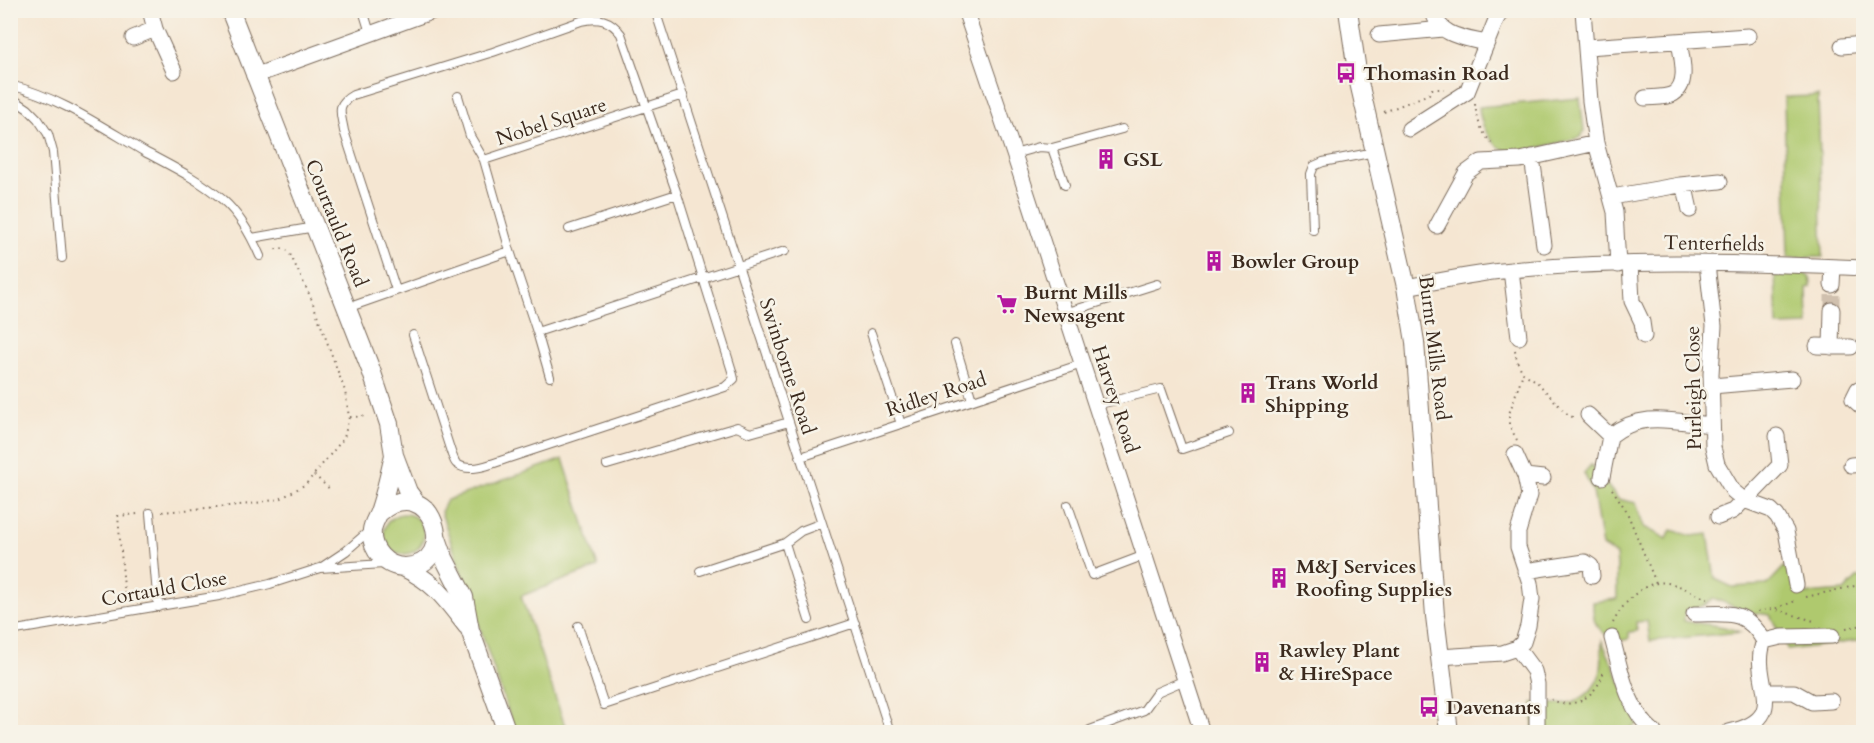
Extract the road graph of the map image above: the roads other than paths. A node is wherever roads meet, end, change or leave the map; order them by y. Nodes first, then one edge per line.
1 (150, 10) edge
2 (230, 10) edge
3 (363, 10) edge
4 (436, 10) edge
5 (655, 10) edge
6 (964, 10) edge
7 (1348, 10) edge
8 (1433, 10) edge
9 (1502, 10) edge
10 (1583, 10) edge
11 (155, 28) junction
12 (1443, 29) junction
13 (370, 33) junction
14 (1379, 35) dead end
15 (1748, 36) dead end
16 (133, 38) dead end
17 (1678, 40) junction
18 (1486, 43) junction
19 (1863, 44) edge
20 (1842, 46) dead end
21 (1587, 47) junction
22 (174, 71) dead end
23 (254, 76) junction
24 (10, 85) edge
25 (683, 95) junction
26 (458, 96) dead end
27 (10, 97) edge
28 (1645, 98) dead end
29 (647, 108) junction
30 (1122, 129) dead end
31 (1410, 129) dead end
32 (1596, 143) junction
33 (1052, 148) junction
34 (1375, 152) junction
35 (1014, 154) junction
36 (1526, 159) junction
37 (484, 160) junction
38 (1720, 181) dead end
39 (1065, 185) dead end
40 (1680, 185) junction
41 (677, 194) junction
42 (1612, 197) junction
43 (1690, 210) dead end
44 (1437, 226) dead end
45 (315, 227) junction
46 (569, 229) dead end
47 (1313, 230) dead end
48 (252, 238) junction
49 (1544, 245) dead end
50 (510, 250) junction
51 (785, 250) dead end
52 (260, 256) dead end
53 (62, 258) dead end
54 (1624, 264) junction
55 (1707, 264) junction
56 (738, 266) junction
57 (1833, 267) junction
58 (1863, 268) edge
59 (1511, 270) junction
60 (704, 277) junction
61 (1158, 284) dead end
62 (1832, 285) tunnel mouth
63 (1407, 287) junction
64 (396, 290) junction
65 (347, 308) junction
66 (1832, 310) tunnel mouth
67 (1065, 313) junction
68 (537, 332) junction
69 (871, 333) dead end
70 (413, 335) dead end
71 (1644, 336) dead end
72 (1517, 343) road end
73 (955, 344) dead end
74 (1851, 347) dead end
75 (1082, 364) junction
76 (550, 377) dead end
77 (1792, 379) dead end
78 (1712, 386) junction
79 (1858, 389) dead end
80 (972, 400) junction
81 (1096, 405) junction
82 (1863, 409) edge
83 (1585, 419) road end
84 (789, 422) junction
85 (901, 424) junction
86 (1712, 425) junction
87 (1229, 433) dead end
88 (1610, 436) junction
89 (1777, 436) dead end
90 (1516, 447) road end
91 (394, 455) junction
92 (801, 457) junction
93 (607, 465) dead end
94 (1525, 476) junction
95 (1602, 477) road end
96 (1543, 478) dead end
97 (1745, 500) junction
98 (416, 503) junction
99 (1068, 505) dead end
100 (150, 513) road end
101 (1718, 517) dead end
102 (376, 521) junction
103 (822, 524) junction
104 (437, 538) junction
105 (785, 543) junction
106 (1145, 555) junction
107 (397, 566) junction
108 (320, 568) junction
109 (700, 571) dead end
110 (1525, 571) junction
111 (1592, 576) dead end
112 (1796, 585) dead end
113 (158, 607) junction
114 (1694, 614) dead end
115 (808, 620) dead end
116 (855, 623) junction
117 (578, 626) dead end
118 (470, 630) junction
119 (10, 631) edge
120 (1612, 632) road end
121 (1832, 636) dead end
122 (1762, 646) junction
123 (1517, 648) junction
124 (1439, 657) junction
125 (1185, 680) junction
126 (1765, 692) junction
127 (1831, 701) dead end
128 (1090, 730) dead end
129 (1647, 730) edge
130 (507, 732) edge
131 (890, 732) edge
132 (1202, 732) edge
133 (1449, 732) edge
134 (1537, 732) edge
135 (1729, 732) edge

1 - 11 street
2 - 23 street, Courtauld Road
3 - 13 lane
4 - 13 street
5 - 25 lane, Swinborne Road
6 - 35 street, Harvey Road
7 - 34 street, Burnt Mills Road
8 - 12 street
9 - 18 street
10 - 21 street
11 - 16 street
11 - 22 street
12 - 14 street
12 - 18 street
13 - 23 street
15 - 17 street
17 - 21 street
17 - 28 street
18 - 31 street
19 - 20 street
21 - 32 street
23 - 45 street, Courtauld Road
24 - 48 lane
25 - 29 lane, Nobel Square
25 - 56 lane, Swinborne Road
26 - 37 lane
27 - 53 lane
29 - 37 lane, Nobel Square
29 - 41 lane
29 - 64 lane
30 - 33 lane
32 - 36 street
32 - 42 street
33 - 35 lane
33 - 39 lane
34 - 47 lane
34 - 63 street, Burnt Mills Road
35 - 67 street, Harvey Road
36 - 44 street
36 - 49 street
37 - 50 lane, Nobel Square
38 - 40 street
40 - 42 street
40 - 43 street
41 - 46 lane
41 - 60 lane
42 - 54 street
45 - 48 lane
45 - 65 street, Courtauld Road
48 - 52 lane
50 - 64 lane
50 - 68 lane, Nobel Square
51 - 56 lane
54 - 55 street, Tenterfields
54 - 59 street, Tenterfields
54 - 71 street
55 - 57 street, Tenterfields
55 - 78 street, Purleigh Close
56 - 60 lane
56 - 84 lane, Swinborne Road
57 - 58 street, Tenterfields
57 - 62 street
59 - 63 street, Tenterfields
59 - 72 street
60 - 68 lane
60 - 70 lane
61 - 67 lane
63 - 124 street, Burnt Mills Road
64 - 65 lane
65 - 91 street, Courtauld Road
66 - 74 street
67 - 75 street, Harvey Road
68 - 76 lane, Nobel Square
69 - 85 lane
73 - 80 lane
75 - 80 lane, Ridley Road
75 - 81 street, Harvey Road
77 - 78 street
78 - 86 street, Purleigh Close
79 - 82 street
80 - 85 lane, Ridley Road
81 - 87 lane
81 - 106 street, Harvey Road
83 - 88 street
84 - 92 lane, Swinborne Road
84 - 93 lane
85 - 92 lane, Ridley Road
86 - 88 street
86 - 97 street, Purleigh Close
88 - 95 street
89 - 97 street
90 - 94 street
91 - 98 street, Courtauld Road
91 - 102 street, Courtauld Road
92 - 103 lane, Swinborne Road
94 - 96 street
94 - 110 street
97 - 101 street
97 - 112 street, Purleigh Close
98 - 102 street
98 - 104 street, Courtauld Road
99 - 106 lane
100 - 113 lane
102 - 107 street, Courtauld Road
102 - 108 lane, Cortauld Close
103 - 105 lane
103 - 116 lane, Swinborne Road
104 - 107 street
104 - 118 street, Courtauld Road
105 - 109 lane
105 - 115 lane
106 - 125 street, Harvey Road
107 - 108 lane, Cortauld Close
107 - 118 street, Courtauld Road
108 - 113 lane, Cortauld Close
110 - 111 street
110 - 123 street
113 - 119 lane, Cortauld Close
114 - 122 street
116 - 117 lane
116 - 131 lane, Swinborne Road
118 - 130 street, Courtauld Road
120 - 129 street
121 - 122 street
122 - 126 street
123 - 124 street
123 - 134 street
124 - 133 street, Burnt Mills Road
125 - 128 lane
125 - 132 street, Harvey Road
126 - 127 street
126 - 135 street

